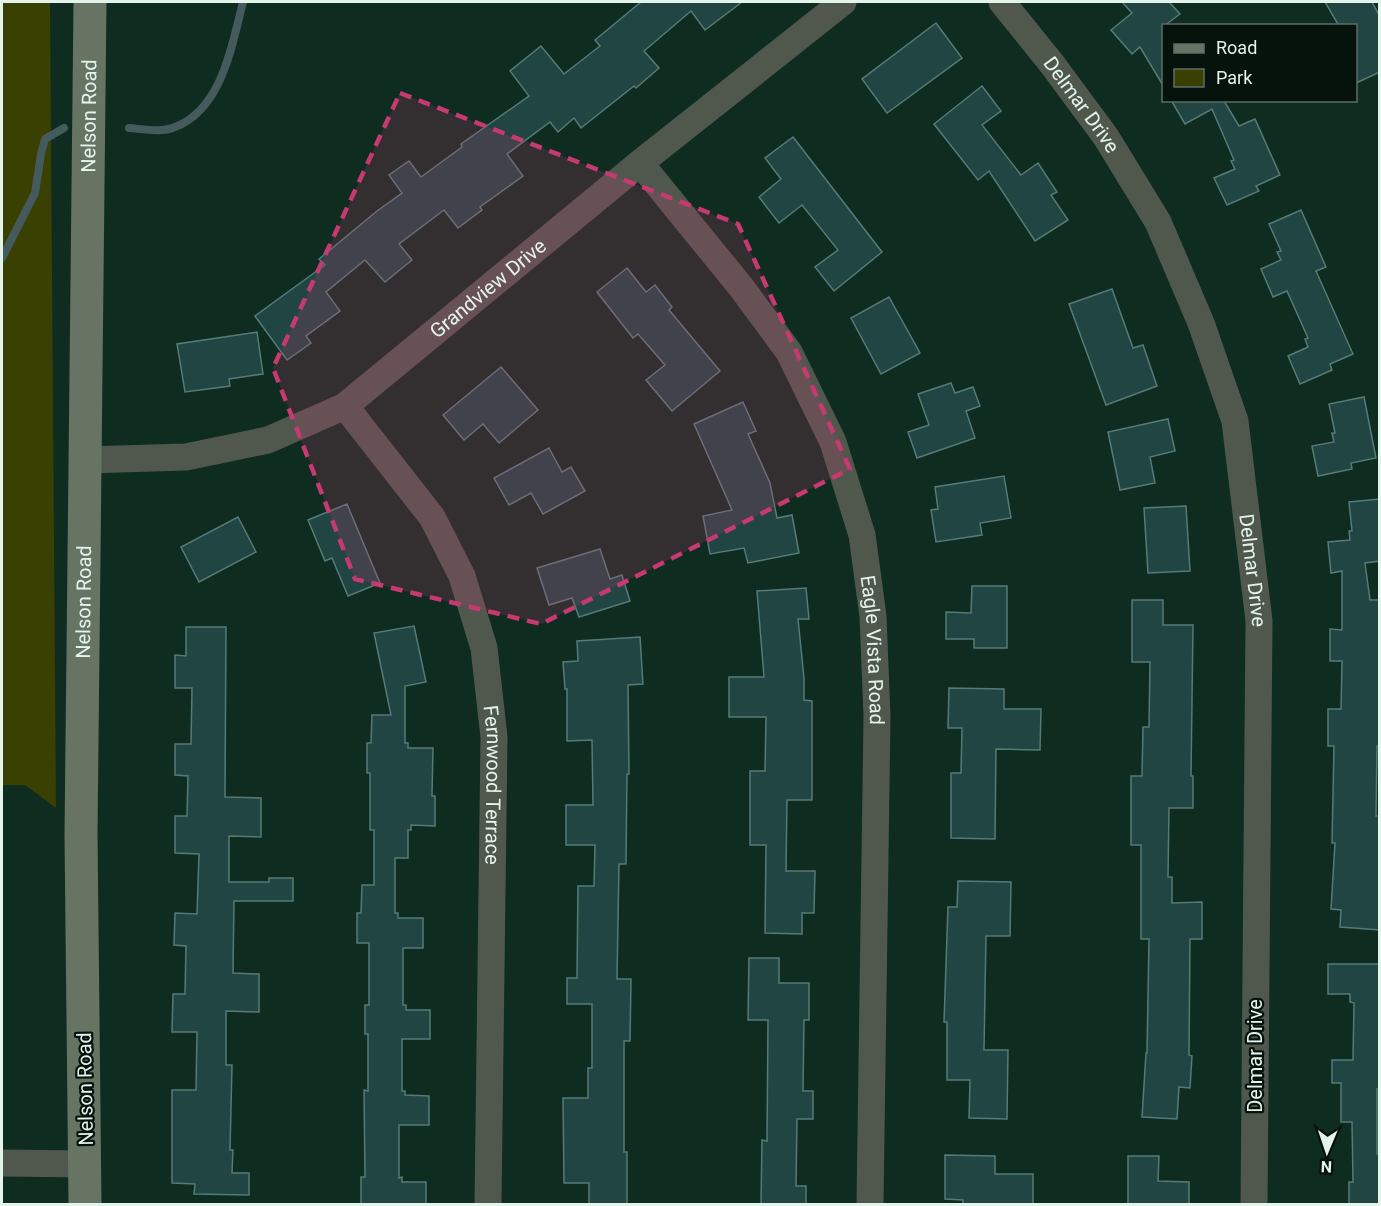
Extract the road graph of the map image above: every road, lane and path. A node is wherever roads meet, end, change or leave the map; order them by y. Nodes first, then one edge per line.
1 (90, 2) edge
2 (843, 2) edge
3 (1002, 2) edge
4 (640, 162) junction
5 (345, 406) junction
6 (85, 459) junction
7 (2, 1163) edge
8 (86, 1164) junction
9 (85, 1204) edge
10 (488, 1204) edge
11 (870, 1204) edge
12 (1254, 1204) edge

1 - 6 street, Nelson Road
2 - 4 street, Grandview Drive
3 - 12 street, Delmar Drive
4 - 5 street, Grandview Drive
4 - 11 street, Eagle Vista Road
5 - 6 street, Grandview Drive
5 - 10 street, Fernwood Terrace
6 - 8 street, Nelson Road
7 - 8 street
8 - 9 street, Nelson Road

